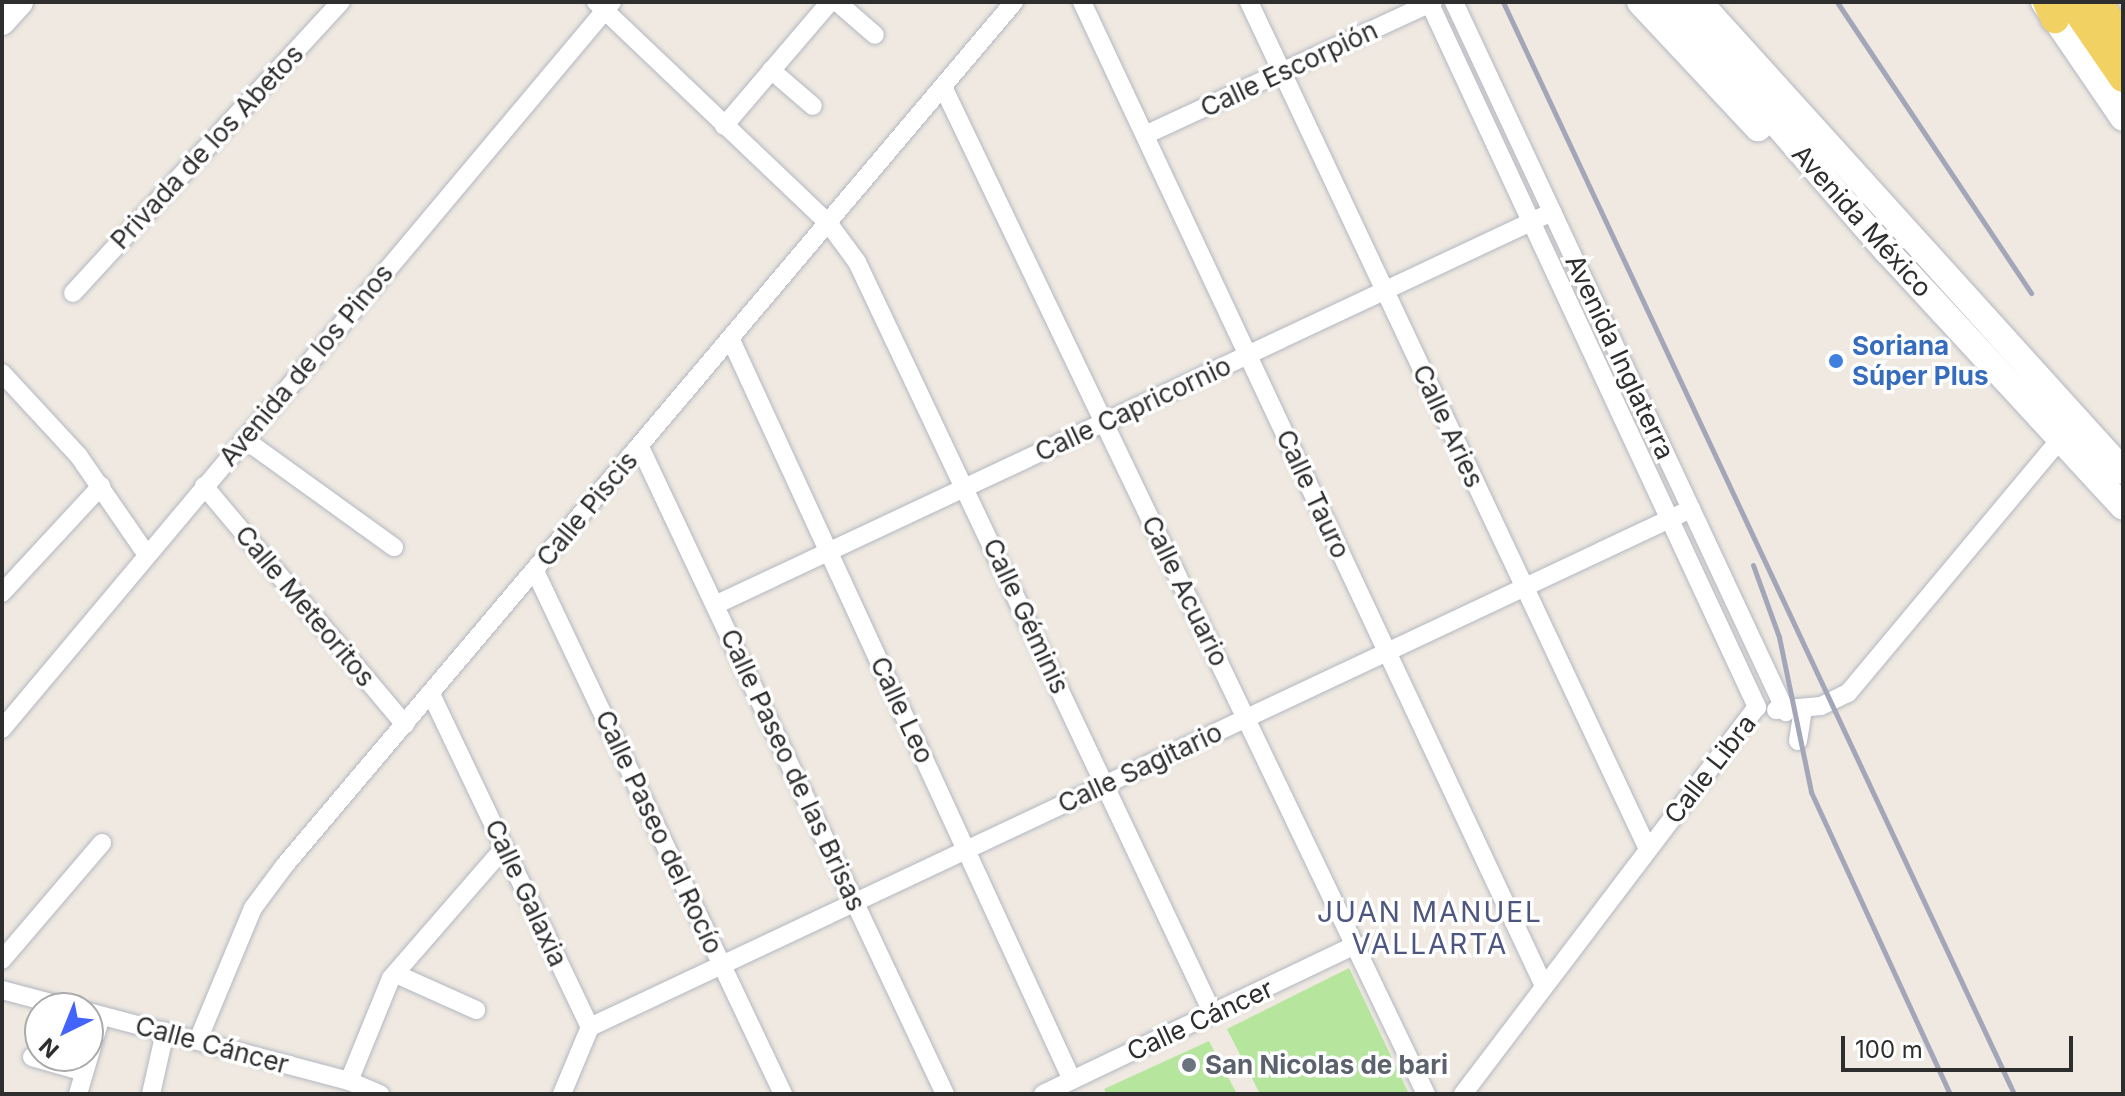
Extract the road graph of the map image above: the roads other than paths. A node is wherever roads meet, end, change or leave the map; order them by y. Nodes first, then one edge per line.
1 (20, 2) edge
2 (341, 2) edge
3 (830, 2) edge
4 (837, 2) edge
5 (1014, 2) edge
6 (1082, 2) edge
7 (1249, 2) edge
8 (1430, 2) edge
9 (1454, 2) edge
10 (1640, 2) edge
11 (1671, 2) edge
12 (1699, 2) edge
13 (1709, 2) edge
14 (2098, 2) edge
15 (604, 5) edge
16 (2054, 6) edge
17 (2, 22) edge
18 (875, 35) dead end
19 (2123, 40) edge
20 (771, 70) junction
21 (1282, 72) junction
22 (2123, 78) edge
23 (944, 89) junction
24 (813, 106) dead end
25 (2123, 118) edge
26 (724, 126) junction
27 (1145, 135) junction
28 (1552, 212) junction
29 (1531, 222) junction
30 (829, 224) junction
31 (1912, 232) junction
32 (1887, 251) junction
33 (1385, 291) junction
34 (73, 293) dead end
35 (731, 340) junction
36 (1248, 355) junction
37 (2, 373) edge
38 (1104, 422) junction
39 (2061, 438) junction
40 (244, 439) junction
41 (640, 447) junction
42 (2123, 471) edge
43 (101, 486) junction
44 (204, 486) junction
45 (965, 488) junction
46 (2122, 506) edge
47 (1691, 509) junction
48 (1668, 520) junction
49 (394, 547) dead end
50 (828, 552) junction
51 (147, 555) junction
52 (535, 571) junction
53 (1524, 587) junction
54 (2, 593) edge
55 (715, 605) junction
56 (1387, 652) junction
57 (431, 694) junction
58 (1757, 707) junction
59 (1794, 711) junction
60 (1246, 718) junction
61 (405, 725) junction
62 (2, 729) edge
63 (1798, 741) dead end
64 (1105, 785) junction
65 (102, 843) dead end
66 (504, 848) junction
67 (1648, 849) junction
68 (966, 850) junction
69 (855, 902) junction
70 (1356, 945) junction
71 (2, 960) edge
72 (722, 965) junction
73 (396, 974) junction
74 (1544, 986) junction
75 (2, 990) edge
76 (24, 996) edge
77 (476, 1010) dead end
78 (1213, 1014) junction
79 (104, 1017) edge
80 (590, 1027) junction
81 (165, 1032) junction
82 (198, 1040) junction
83 (84, 1072) edge
84 (1072, 1080) junction
85 (349, 1081) junction
86 (78, 1094) edge
87 (151, 1094) edge
88 (380, 1094) edge
89 (562, 1094) edge
90 (783, 1094) edge
91 (945, 1094) edge
92 (1043, 1094) edge
93 (1426, 1094) edge
94 (1463, 1094) edge

1 - 17 main road
2 - 34 street, Privada de los Abetos
3 - 20 street
4 - 18 street
5 - 23 street, Calle Piscis
6 - 27 street, Calle Tauro
7 - 21 street, Calle Aries
8 - 21 street, Calle Escorpión
8 - 29 street, Avenida Inglaterra
9 - 28 street, Avenida Inglaterra
10 - 32 main road
11 - 32 main road, Avenida México
12 - 31 main road, Avenida México
13 - 31 main road
14 - 19 main road
15 - 26 street, Calle Géminis
15 - 40 street, Avenida de los Pinos
16 - 22 main road
16 - 25 main road
20 - 24 street
20 - 26 street
21 - 27 street, Calle Escorpión
21 - 33 street, Calle Aries
23 - 30 street, Calle Piscis
23 - 38 street, Calle Acuario
26 - 30 street, Calle Géminis
27 - 36 street, Calle Tauro
28 - 29 street, Calle Capricornio
28 - 47 street, Avenida Inglaterra
29 - 33 street, Calle Capricornio
29 - 48 street, Avenida Inglaterra
30 - 35 street, Calle Piscis
30 - 45 street, Calle Géminis
31 - 42 main road, Avenida México
32 - 39 main road, Avenida México
33 - 36 street, Calle Capricornio
33 - 53 street, Calle Aries
35 - 41 street, Calle Piscis
35 - 50 street, Calle Leo
36 - 38 street, Calle Capricornio
36 - 56 street, Calle Tauro
37 - 43 street
38 - 45 street, Calle Capricornio
38 - 60 street, Calle Acuario
39 - 46 main road, Avenida México
39 - 59 street
40 - 44 street, Avenida de los Pinos
40 - 49 street
41 - 52 street, Calle Piscis
41 - 55 street, Calle Paseo de las Brisas
43 - 51 street
43 - 54 street
44 - 51 street, Avenida de los Pinos
44 - 61 street, Calle Meteoritos
45 - 50 street, Calle Capricornio
45 - 64 street, Calle Géminis
47 - 48 street, Calle Sagitario
47 - 59 street, Avenida Inglaterra
48 - 53 street, Calle Sagitario
48 - 58 street, Avenida Inglaterra
50 - 55 street, Calle Capricornio
50 - 68 street, Calle Leo
51 - 62 street, Avenida de los Pinos
52 - 57 street, Calle Piscis
52 - 72 street, Calle Paseo del Rocío
53 - 56 street, Calle Sagitario
53 - 67 street, Calle Aries
55 - 69 street, Calle Paseo de las Brisas
56 - 60 street, Calle Sagitario
56 - 74 street, Calle Tauro
57 - 61 street, Calle Piscis
57 - 66 street, Calle Galaxia
58 - 59 street, Calle Libra
58 - 67 street, Calle Libra
59 - 63 street
60 - 64 street, Calle Sagitario
60 - 70 street, Calle Acuario
61 - 82 street, Calle Piscis
64 - 68 street, Calle Sagitario
64 - 78 street, Calle Géminis
65 - 71 street
66 - 73 street
66 - 80 street, Calle Galaxia
67 - 74 street, Calle Libra
68 - 69 street, Calle Sagitario
68 - 84 street, Calle Leo
69 - 72 street, Calle Sagitario
69 - 91 street, Calle Paseo de las Brisas
70 - 78 street, Calle Cáncer
70 - 93 street, Calle Acuario
72 - 80 street, Calle Sagitario
72 - 90 street, Calle Paseo del Rocío
73 - 77 street
73 - 85 street
74 - 94 street, Calle Libra
75 - 76 street
78 - 84 street, Calle Cáncer
79 - 81 street, Calle Cáncer
80 - 89 street
81 - 82 street, Calle Cáncer
81 - 87 street
82 - 85 street, Calle Cáncer
83 - 86 street
84 - 92 street, Calle Cáncer
85 - 88 street, Calle Cáncer

